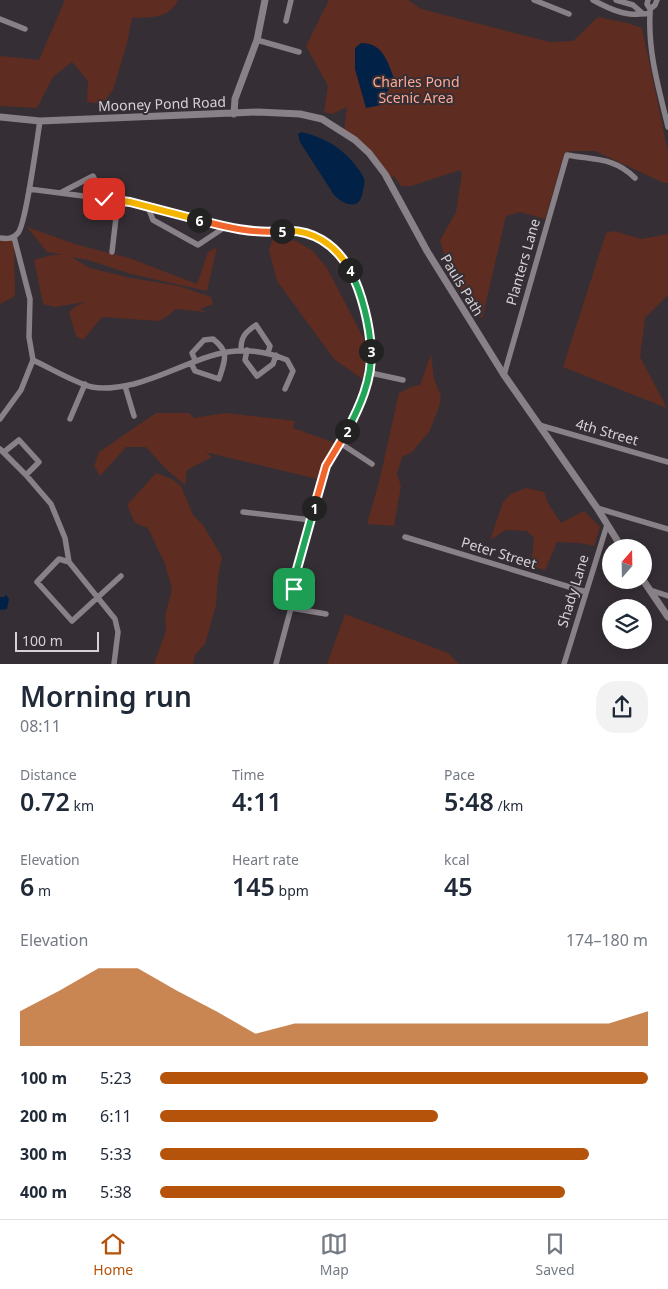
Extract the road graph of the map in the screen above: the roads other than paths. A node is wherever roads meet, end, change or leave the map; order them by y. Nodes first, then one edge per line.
1 (265, 0) edge
2 (291, 0) edge
3 (534, 0) edge
4 (593, 0) edge
5 (616, 0) edge
6 (648, 0) edge
7 (657, 0) edge
8 (641, 12) junction
9 (650, 12) junction
10 (569, 14) dead end
11 (0, 19) edge
12 (286, 21) dead end
13 (25, 29) dead end
14 (257, 40) junction
15 (300, 52) dead end
16 (234, 114) junction
17 (0, 117) edge
18 (40, 121) junction
19 (668, 127) edge
20 (635, 178) dead end
21 (29, 189) junction
22 (60, 193) junction
23 (104, 199) junction
24 (118, 200) junction
25 (148, 207) junction
26 (225, 226) junction
27 (14, 237) junction
28 (0, 238) edge
29 (112, 252) dead end
30 (244, 350) junction
31 (224, 352) junction
32 (268, 353) junction
33 (276, 356) junction
34 (33, 360) junction
35 (193, 362) junction
36 (370, 373) junction
37 (504, 376) junction
38 (403, 380) dead end
39 (85, 384) junction
40 (125, 386) junction
41 (285, 388) dead end
42 (134, 416) dead end
43 (0, 419) edge
44 (70, 420) dead end
45 (539, 425) junction
46 (340, 443) junction
47 (2, 451) edge
48 (668, 462) edge
49 (372, 464) dead end
50 (26, 475) junction
51 (596, 508) junction
52 (243, 512) dead end
53 (311, 520) junction
54 (607, 525) junction
55 (668, 528) edge
56 (405, 537) dead end
57 (616, 539) edge
58 (69, 562) junction
59 (121, 576) dead end
60 (650, 590) joint
61 (586, 592) junction
62 (668, 596) edge
63 (98, 598) junction
64 (291, 608) junction
65 (326, 614) dead end
66 (668, 617) edge
67 (114, 664) edge
68 (276, 664) edge
69 (564, 664) edge

1 - 14 street, Mooney Pond Road
2 - 12 street
3 - 10 street
4 - 8 street
5 - 8 street
6 - 9 street
7 - 9 street
8 - 9 street
9 - 19 street
11 - 13 street
14 - 15 street
14 - 16 street, Mooney Pond Road
16 - 18 street, Mooney Pond Road
16 - 37 street, Pauls Path
17 - 18 street, Mooney Pond Road
18 - 21 street
20 - 37 street, Planters Lane
21 - 22 street
21 - 27 street
22 - 23 street
22 - 23 street
23 - 24 street
24 - 25 street
24 - 29 street
25 - 26 street
25 - 26 street
26 - 36 street
27 - 28 street
27 - 34 street
30 - 31 street
30 - 32 street
30 - 32 street
30 - 33 street
31 - 35 street
31 - 35 street
31 - 35 street
32 - 33 street
33 - 41 street
34 - 39 street
34 - 43 street
35 - 40 street
36 - 38 street
36 - 46 street
37 - 45 street, Pauls Path
39 - 40 street
39 - 44 street
40 - 42 street
45 - 48 street, 4th Street
45 - 51 street, Pauls Path
46 - 49 street
46 - 53 street
47 - 50 street
47 - 50 street
50 - 58 street
51 - 54 street, Pauls Path
51 - 55 street
52 - 53 street
53 - 64 street
54 - 57 street, Pauls Path
54 - 61 street, Shady Lane
56 - 61 street, Peter Street
58 - 63 street
58 - 63 street
59 - 63 street
60 - 62 street
60 - 66 street
61 - 69 street, Shady Lane
63 - 67 street
64 - 65 street
64 - 68 street

